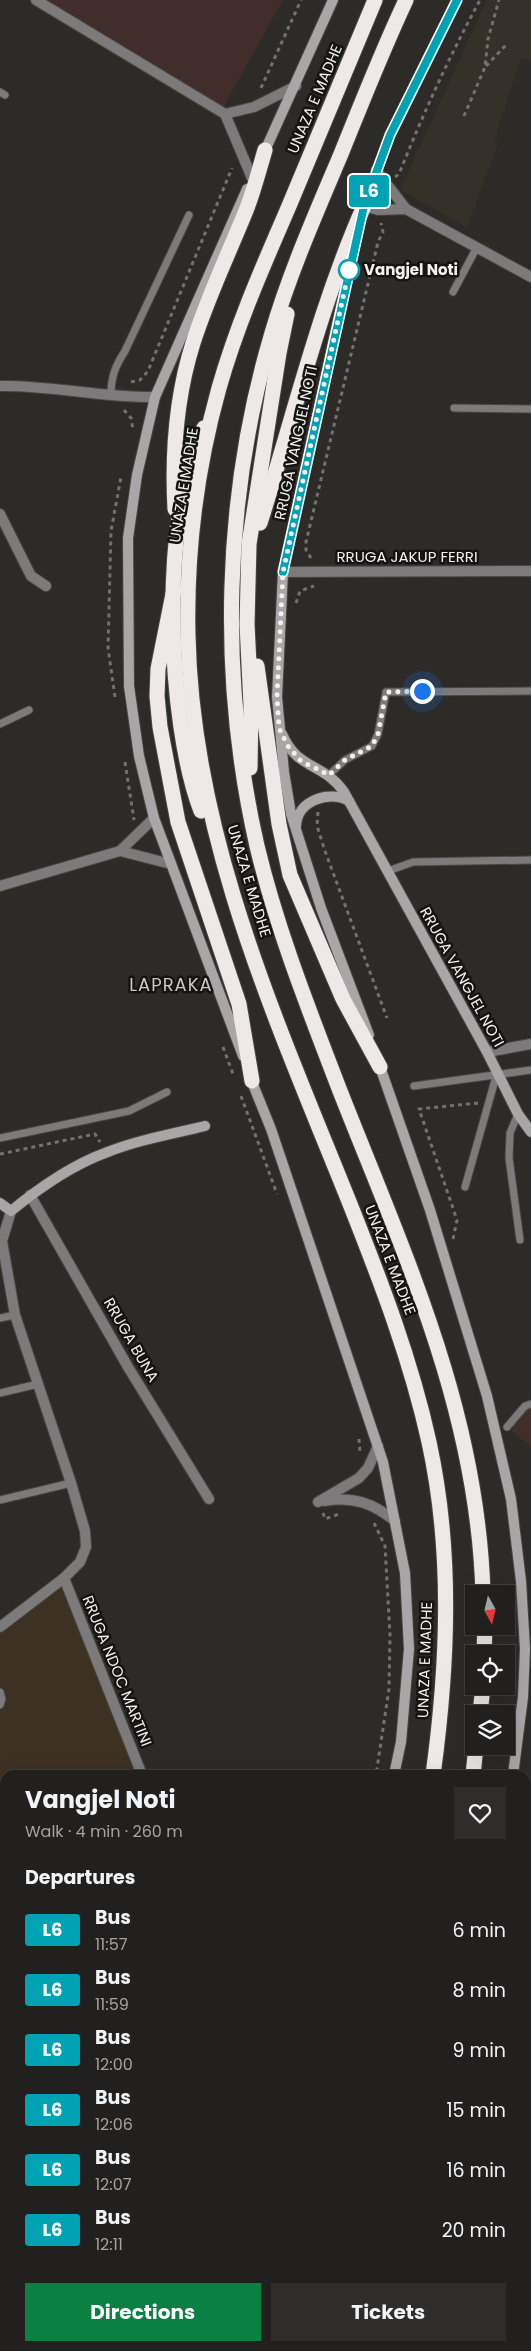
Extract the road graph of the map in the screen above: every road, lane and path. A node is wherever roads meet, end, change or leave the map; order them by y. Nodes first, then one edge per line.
1 (36, 0) edge
2 (301, 0) edge
3 (333, 0) edge
4 (375, 0) edge
5 (406, 0) edge
6 (411, 0) edge
7 (457, 0) edge
8 (480, 0) edge
9 (498, 0) edge
10 (390, 34) junction
11 (506, 45) dead end
12 (486, 67) junction
13 (296, 86) junction
14 (261, 89) dead end
15 (225, 114) junction
16 (464, 116) dead end
17 (265, 150) junction
18 (376, 170) junction
19 (252, 178) junction
20 (384, 184) junction
21 (364, 206) junction
22 (406, 209) junction
23 (189, 215) dead end
24 (477, 247) junction
25 (531, 277) edge
26 (290, 278) junction
27 (453, 292) dead end
28 (0, 386) edge
29 (111, 394) junction
30 (155, 397) junction
31 (454, 408) dead end
32 (531, 409) edge
33 (213, 413) junction
34 (0, 514) edge
35 (249, 544) junction
36 (177, 545) junction
37 (531, 571) edge
38 (283, 572) junction
39 (247, 583) junction
40 (46, 586) dead end
41 (174, 589) junction
42 (531, 691) edge
43 (28, 710) dead end
44 (0, 724) edge
45 (279, 728) junction
46 (329, 775) junction
47 (246, 791) junction
48 (349, 801) junction
49 (319, 809) dead end
50 (154, 818) junction
51 (296, 829) junction
52 (218, 846) junction
53 (120, 851) junction
54 (531, 860) edge
55 (171, 864) junction
56 (388, 871) junction
57 (0, 886) edge
58 (387, 1018) dead end
59 (531, 1044) edge
60 (487, 1052) junction
61 (380, 1067) junction
62 (531, 1070) edge
63 (496, 1073) junction
64 (252, 1081) junction
65 (414, 1086) dead end
66 (167, 1092) dead end
67 (488, 1103) junction
68 (518, 1114) junction
69 (204, 1126) dead end
70 (531, 1132) edge
71 (95, 1134) dead end
72 (0, 1138) edge
73 (0, 1154) edge
74 (466, 1187) dead end
75 (30, 1195) junction
76 (0, 1203) edge
77 (11, 1211) junction
78 (453, 1239) dead end
79 (520, 1240) dead end
80 (14, 1315) junction
81 (0, 1318) edge
82 (38, 1384) junction
83 (0, 1393) edge
84 (531, 1404) edge
85 (507, 1427) dead end
86 (378, 1446) junction
87 (71, 1483) junction
88 (209, 1499) dead end
89 (0, 1500) edge
90 (395, 1521) junction
91 (64, 1578) junction
92 (483, 1585) edge
93 (0, 1627) edge
94 (0, 1692) edge
95 (0, 1705) edge
96 (475, 1755) edge
97 (140, 1770) edge
98 (395, 1770) edge
99 (434, 1770) edge
100 (474, 1770) edge
101 (514, 1770) edge

1 - 15 street
2 - 14 path
3 - 13 main road
4 - 33 highway, UNAZA E MADHE
5 - 10 highway, UNAZA E MADHE
6 - 10 highway
7 - 18 main road, RRUGA VANGJEL NOTI
8 - 20 path
9 - 12 path
10 - 26 highway, UNAZA E MADHE
11 - 12 path
12 - 16 path
13 - 15 street
13 - 17 main road
15 - 19 street
17 - 19 main road
17 - 36 highway
18 - 20 street
18 - 21 main road, RRUGA VANGJEL NOTI
19 - 30 main road
20 - 22 street
21 - 22 street
21 - 35 highway
21 - 38 main road, RRUGA VANGJEL NOTI
22 - 24 street
23 - 29 lane
24 - 25 street
24 - 27 lane
26 - 35 highway
26 - 47 highway, UNAZA E MADHE
28 - 29 street
29 - 30 street
30 - 50 main road
31 - 32 lane
33 - 36 highway
33 - 52 highway, UNAZA E MADHE
34 - 40 street
35 - 39 highway
36 - 41 highway
37 - 38 street, RRUGA JAKUP FERRI
38 - 45 main road, RRUGA VANGJEL NOTI
39 - 47 highway
39 - 61 highway
41 - 52 highway
41 - 64 highway
42 - 46 lane
43 - 44 lane
45 - 46 main road, RRUGA VANGJEL NOTI
45 - 51 main road, RRUGA VANGJEL NOTI
46 - 48 main road, RRUGA VANGJEL NOTI
47 - 92 highway, UNAZA E MADHE
48 - 51 main road
48 - 56 main road, RRUGA VANGJEL NOTI
49 - 58 path
50 - 53 street
50 - 55 main road
51 - 61 main road, RRUGA VANGJEL NOTI
52 - 99 highway, UNAZA E MADHE
53 - 55 street
53 - 57 street
54 - 56 lane
55 - 64 main road
56 - 60 main road, RRUGA VANGJEL NOTI
59 - 60 street
60 - 63 main road, RRUGA VANGJEL NOTI
61 - 101 main road, RRUGA VANGJEL NOTI
62 - 63 lane
63 - 65 lane
63 - 67 lane
63 - 68 main road, RRUGA VANGJEL NOTI
64 - 86 main road
66 - 72 lane
67 - 74 lane
67 - 78 path
68 - 70 main road, RRUGA VANGJEL NOTI
68 - 79 lane
69 - 75 main road
71 - 73 path
75 - 77 main road
75 - 88 street, RRUGA BUNA
76 - 77 main road
77 - 80 street
80 - 81 lane
80 - 82 street
82 - 83 lane
82 - 87 street
84 - 85 lane
86 - 90 main road
86 - 90 street
87 - 89 lane
87 - 91 street
90 - 98 main road
91 - 93 street
91 - 97 street, RRUGA NDOC MARTINI
94 - 95 lane
96 - 100 highway

